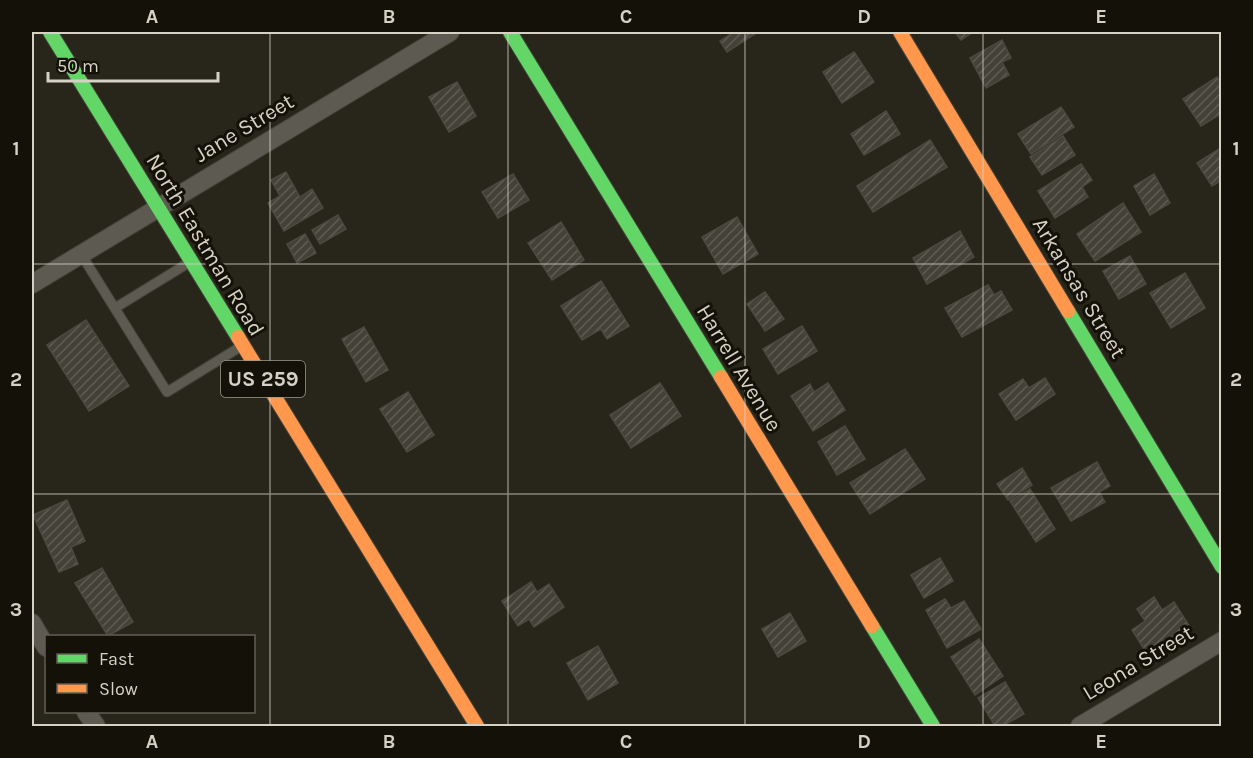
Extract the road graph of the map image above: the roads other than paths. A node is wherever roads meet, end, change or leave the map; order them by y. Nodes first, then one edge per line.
1 (50, 32) edge
2 (450, 32) edge
3 (510, 32) edge
4 (900, 32) edge
5 (158, 207) junction
6 (81, 254) junction
7 (191, 262) junction
8 (32, 284) edge
9 (115, 308) junction
10 (242, 346) junction
11 (1221, 567) edge
12 (32, 623) edge
13 (1221, 641) edge
14 (45, 645) edge
15 (87, 713) edge
16 (96, 726) edge
17 (477, 726) edge
18 (933, 726) edge
19 (1080, 726) edge

1 - 5 street, North Eastman Road / US 259
2 - 5 street, Jane Street
3 - 18 street, Harrell Avenue
4 - 11 street, Arkansas Street
5 - 6 street, Jane Street
5 - 7 street, North Eastman Road / US 259
6 - 8 street, Jane Street
6 - 9 lane
7 - 9 lane
7 - 10 street, North Eastman Road / US 259
9 - 10 lane
10 - 17 street, North Eastman Road / US 259
12 - 14 street
13 - 19 street, Leona Street
15 - 16 street

